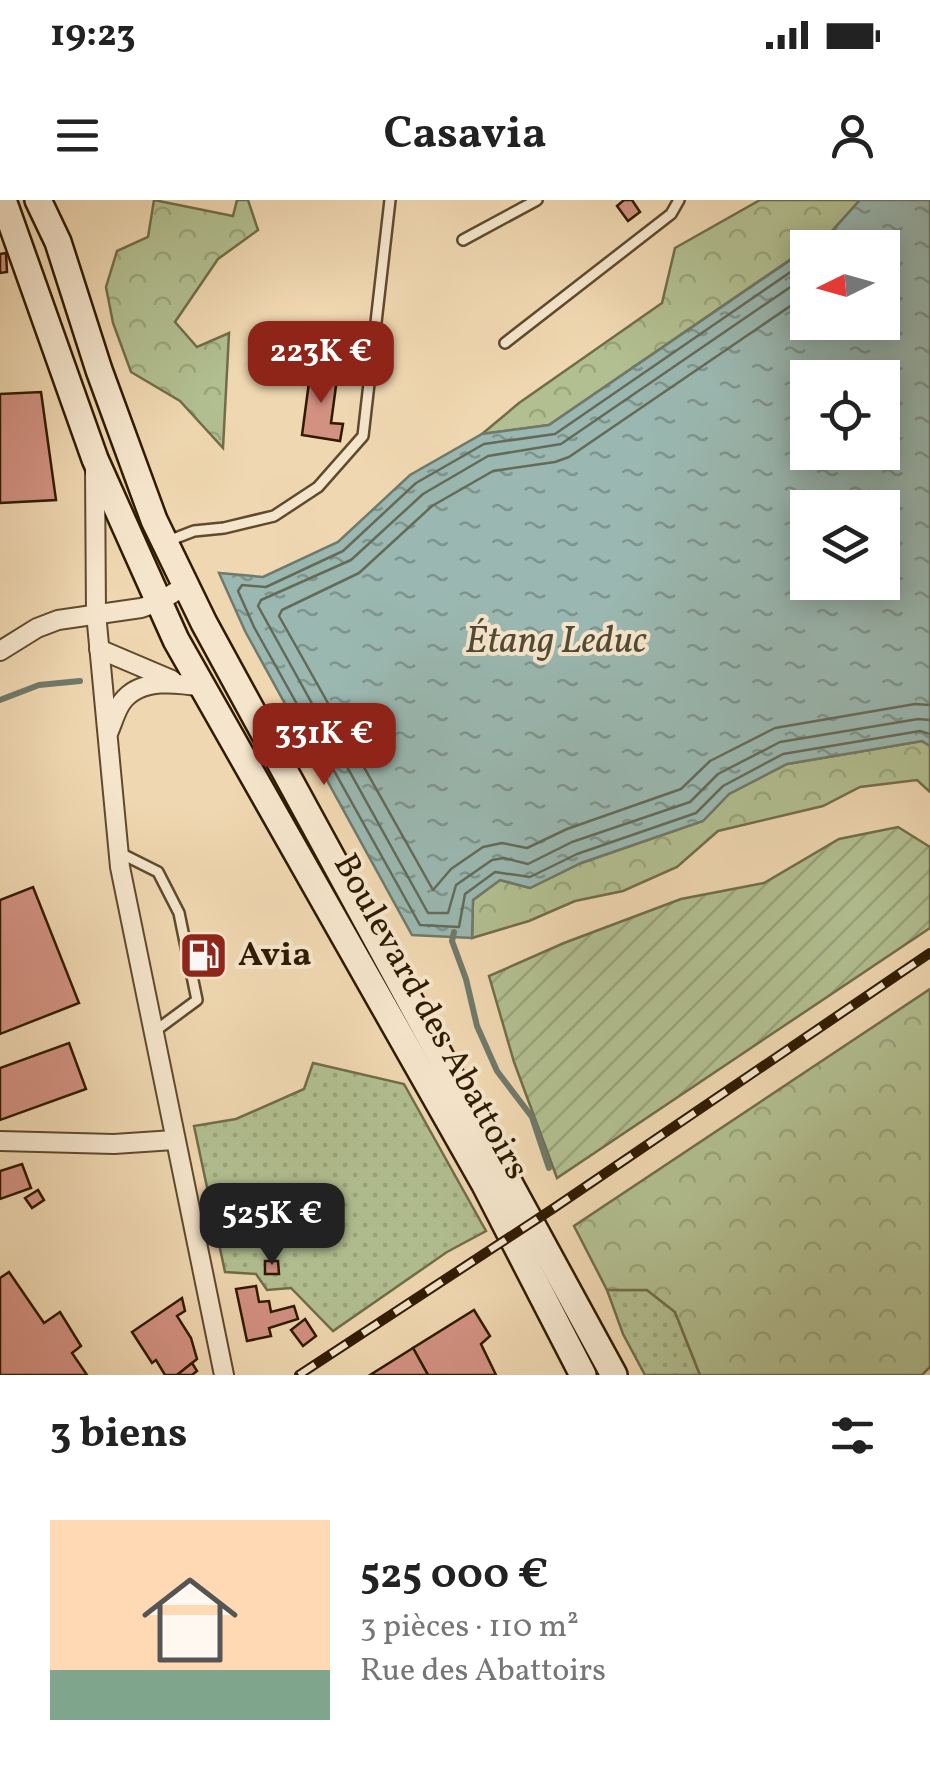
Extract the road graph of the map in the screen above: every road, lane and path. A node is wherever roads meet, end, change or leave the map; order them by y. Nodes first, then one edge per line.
1 (3, 200) edge
2 (38, 200) edge
3 (390, 200) edge
4 (537, 200) edge
5 (679, 200) edge
6 (463, 240) dead end
7 (505, 343) dead end
8 (95, 459) junction
9 (165, 542) junction
10 (186, 586) junction
11 (159, 602) junction
12 (96, 613) junction
13 (99, 649) junction
14 (0, 651) edge
15 (178, 682) junction
16 (204, 687) junction
17 (107, 736) junction
18 (119, 853) junction
19 (153, 1033) junction
20 (174, 1140) junction
21 (0, 1141) edge
22 (224, 1375) edge
23 (583, 1375) edge
24 (614, 1375) edge

1 - 8 street, Boulevard des Abattoirs
2 - 9 street, Boulevard des Abattoirs
3 - 9 lane
4 - 6 lane
5 - 7 lane
8 - 11 street, Boulevard des Abattoirs
8 - 12 street
9 - 10 street, Boulevard des Abattoirs
10 - 11 street
10 - 24 street, Boulevard des Abattoirs
11 - 12 street
11 - 16 street, Boulevard des Abattoirs
12 - 13 street
12 - 14 street
13 - 15 street
13 - 17 street
15 - 16 street
15 - 17 street
16 - 23 street, Boulevard des Abattoirs
17 - 18 street
18 - 19 street
18 - 19 lane
19 - 20 street
20 - 21 street
20 - 22 street

